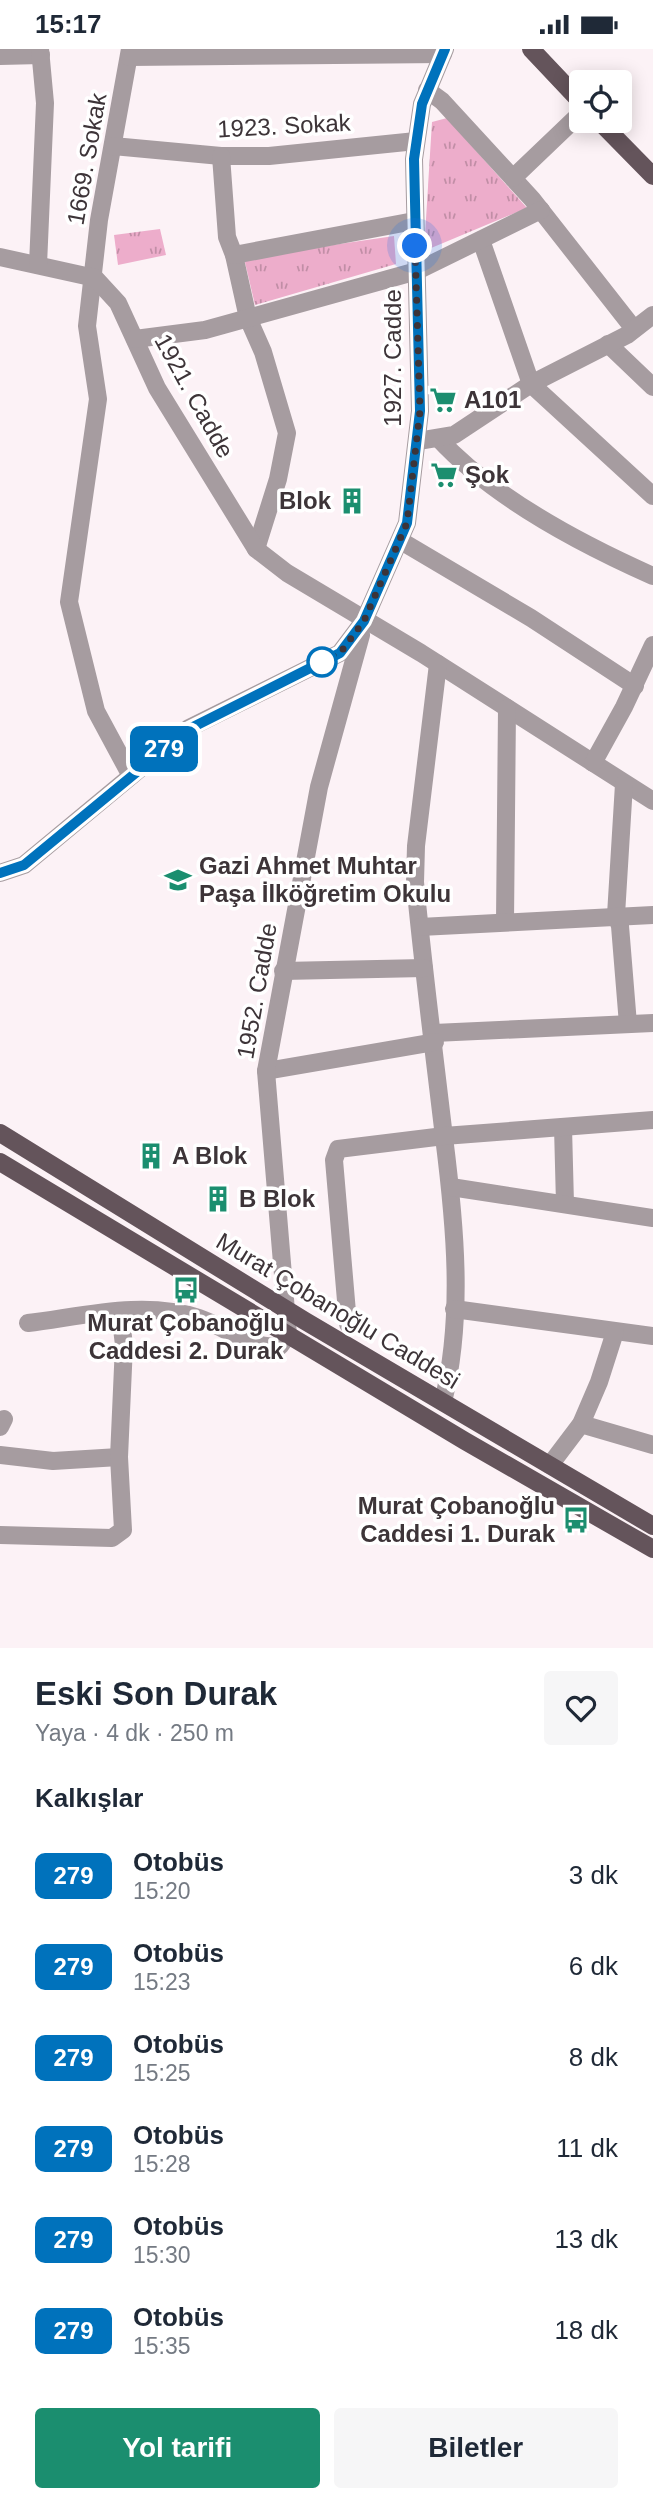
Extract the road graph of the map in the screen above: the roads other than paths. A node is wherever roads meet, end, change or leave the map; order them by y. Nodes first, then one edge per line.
1 (531, 49) edge
2 (41, 52) edge
3 (444, 52) edge
4 (129, 53) edge
5 (228, 53) edge
6 (0, 56) edge
7 (569, 89) edge
8 (427, 90) junction
9 (569, 124) edge
10 (611, 133) edge
11 (416, 141) junction
12 (113, 146) junction
13 (220, 156) junction
14 (653, 176) edge
15 (513, 178) junction
16 (541, 210) junction
17 (414, 221) junction
18 (481, 240) junction
19 (234, 255) junction
20 (0, 257) edge
21 (38, 265) junction
22 (417, 271) junction
23 (94, 278) junction
24 (653, 316) edge
25 (248, 318) junction
26 (634, 329) junction
27 (135, 339) junction
28 (608, 344) junction
29 (531, 384) junction
30 (653, 387) edge
31 (438, 438) junction
32 (418, 441) junction
33 (653, 496) edge
34 (401, 541) junction
35 (256, 549) junction
36 (653, 576) edge
37 (364, 621) junction
38 (653, 645) edge
39 (438, 664) junction
40 (635, 686) junction
41 (506, 708) junction
42 (593, 763) junction
43 (131, 776) junction
44 (624, 784) junction
45 (653, 801) edge
46 (0, 873) edge
47 (617, 915) junction
48 (653, 915) edge
49 (505, 922) junction
50 (420, 927) junction
51 (424, 968) junction
52 (283, 971) junction
53 (653, 1023) edge
54 (628, 1024) junction
55 (434, 1038) junction
56 (266, 1070) junction
57 (653, 1120) edge
58 (563, 1126) junction
59 (0, 1133) edge
60 (444, 1136) junction
61 (0, 1162) edge
62 (451, 1187) junction
63 (565, 1203) junction
64 (653, 1218) edge
65 (454, 1309) junction
66 (287, 1310) junction
67 (120, 1312) junction
68 (28, 1323) dead end
69 (348, 1324) dead end
70 (615, 1332) junction
71 (288, 1335) junction
72 (653, 1336) edge
73 (443, 1402) junction
74 (581, 1424) junction
75 (653, 1445) edge
76 (0, 1455) edge
77 (119, 1457) junction
78 (550, 1465) junction
79 (653, 1526) edge
80 (0, 1535) edge
81 (653, 1549) edge

1 - 7 main road
2 - 6 street
2 - 21 street
3 - 5 street
3 - 8 street, 1927. Cadde
4 - 5 street
4 - 12 street, 1669. Sokak
8 - 11 street, 1927. Cadde
8 - 15 street
9 - 15 street
10 - 14 main road
11 - 13 street, 1923. Sokak
11 - 17 street, 1927. Cadde
12 - 13 street, 1923. Sokak
12 - 23 street, 1669. Sokak
13 - 19 street
15 - 16 street
16 - 18 street
16 - 26 street
17 - 19 street
17 - 22 street, 1927. Cadde
18 - 22 street
18 - 29 street
19 - 25 street
20 - 21 street
21 - 23 street
22 - 25 street
22 - 32 street, 1927. Cadde
23 - 27 street, 1921. Cadde
23 - 43 street, 1669. Sokak
24 - 26 street
25 - 27 street
25 - 35 street
26 - 28 street
27 - 35 street, 1921. Cadde
28 - 29 street
28 - 30 street
29 - 31 street
29 - 33 street
31 - 32 street
31 - 36 street
32 - 34 street, 1927. Cadde
34 - 37 street, 1927. Cadde
34 - 40 street
35 - 37 street, 1921. Cadde
37 - 39 street
37 - 43 street
37 - 52 street, 1952. Cadde
38 - 40 street
39 - 41 street
39 - 50 street
40 - 42 street
41 - 42 street
41 - 49 street
42 - 44 street
43 - 46 street
44 - 45 street
44 - 47 street
47 - 48 street
47 - 49 street
47 - 54 street
49 - 50 street
50 - 51 street
51 - 52 street
51 - 55 street
52 - 56 street, 1952. Cadde
53 - 54 street
54 - 55 street
55 - 56 street
55 - 60 street
56 - 66 street, 1952. Cadde
57 - 58 street
58 - 60 street
58 - 63 street
59 - 66 main road, Murat Çobanoğlu Caddesi
60 - 62 street
60 - 69 street
61 - 71 main road, Murat Çobanoğlu Caddesi
62 - 63 street
62 - 65 street
63 - 64 street
65 - 70 street
65 - 73 street
66 - 71 street, 1952. Cadde
66 - 73 main road, Murat Çobanoğlu Caddesi
67 - 68 street
67 - 71 street
67 - 77 street
70 - 72 street
70 - 74 street
71 - 81 main road, Murat Çobanoğlu Caddesi
73 - 78 main road, Murat Çobanoğlu Caddesi
74 - 75 street
74 - 78 street
76 - 77 street
77 - 80 street
78 - 79 main road, Murat Çobanoğlu Caddesi

